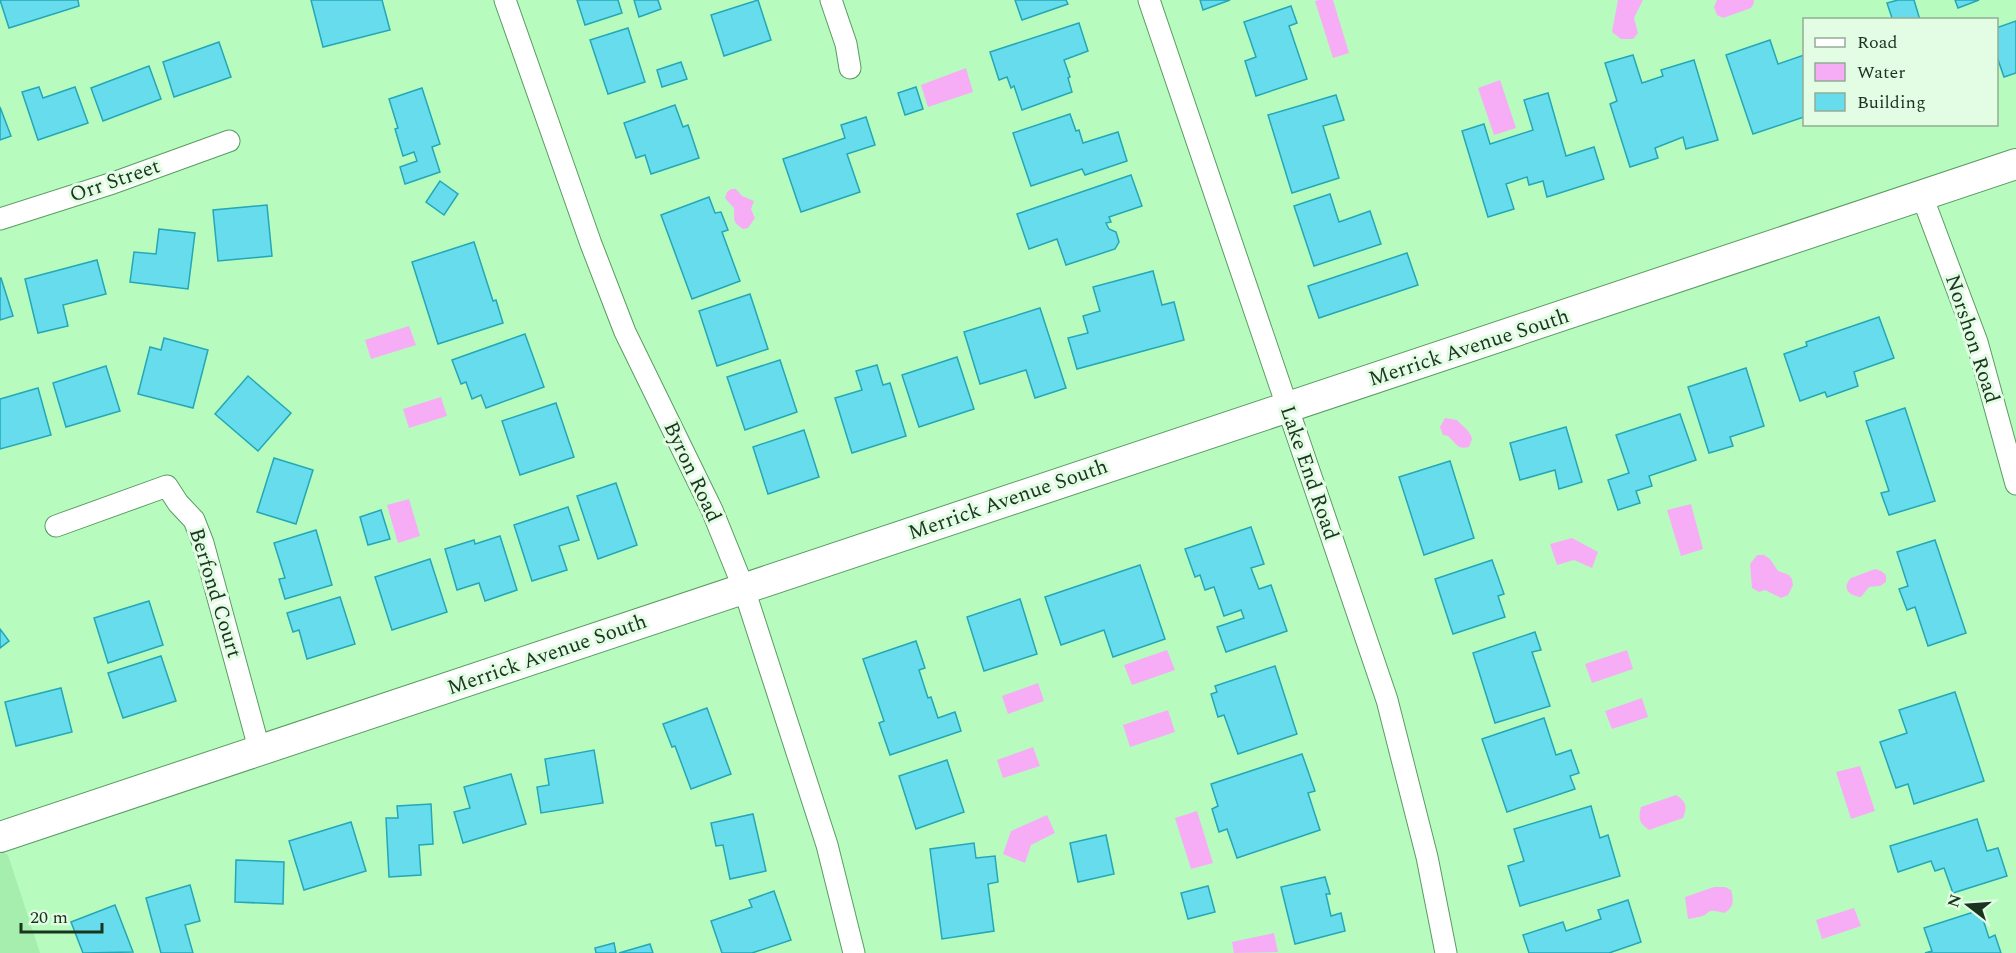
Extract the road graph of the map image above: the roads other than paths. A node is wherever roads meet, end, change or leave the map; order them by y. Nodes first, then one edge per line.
1 (505, 0) edge
2 (831, 0) edge
3 (1149, 0) edge
4 (850, 68) dead end
5 (229, 141) dead end
6 (2016, 164) edge
7 (1922, 196) junction
8 (0, 219) edge
9 (1287, 408) junction
10 (2016, 484) edge
11 (56, 526) dead end
12 (744, 589) junction
13 (260, 752) junction
14 (0, 837) edge
15 (854, 953) edge
16 (1446, 953) edge

1 - 12 street, Byron Road
2 - 4 street
3 - 9 street, Lake End Road
5 - 8 street, Orr Street
6 - 7 street, Merrick Avenue South
7 - 9 street, Merrick Avenue South
7 - 10 street, Norshon Road
9 - 12 street, Merrick Avenue South
9 - 16 street, Lake End Road
11 - 13 street, Berfond Court
12 - 13 street, Merrick Avenue South
12 - 15 street, Byron Road
13 - 14 street, Merrick Avenue South

